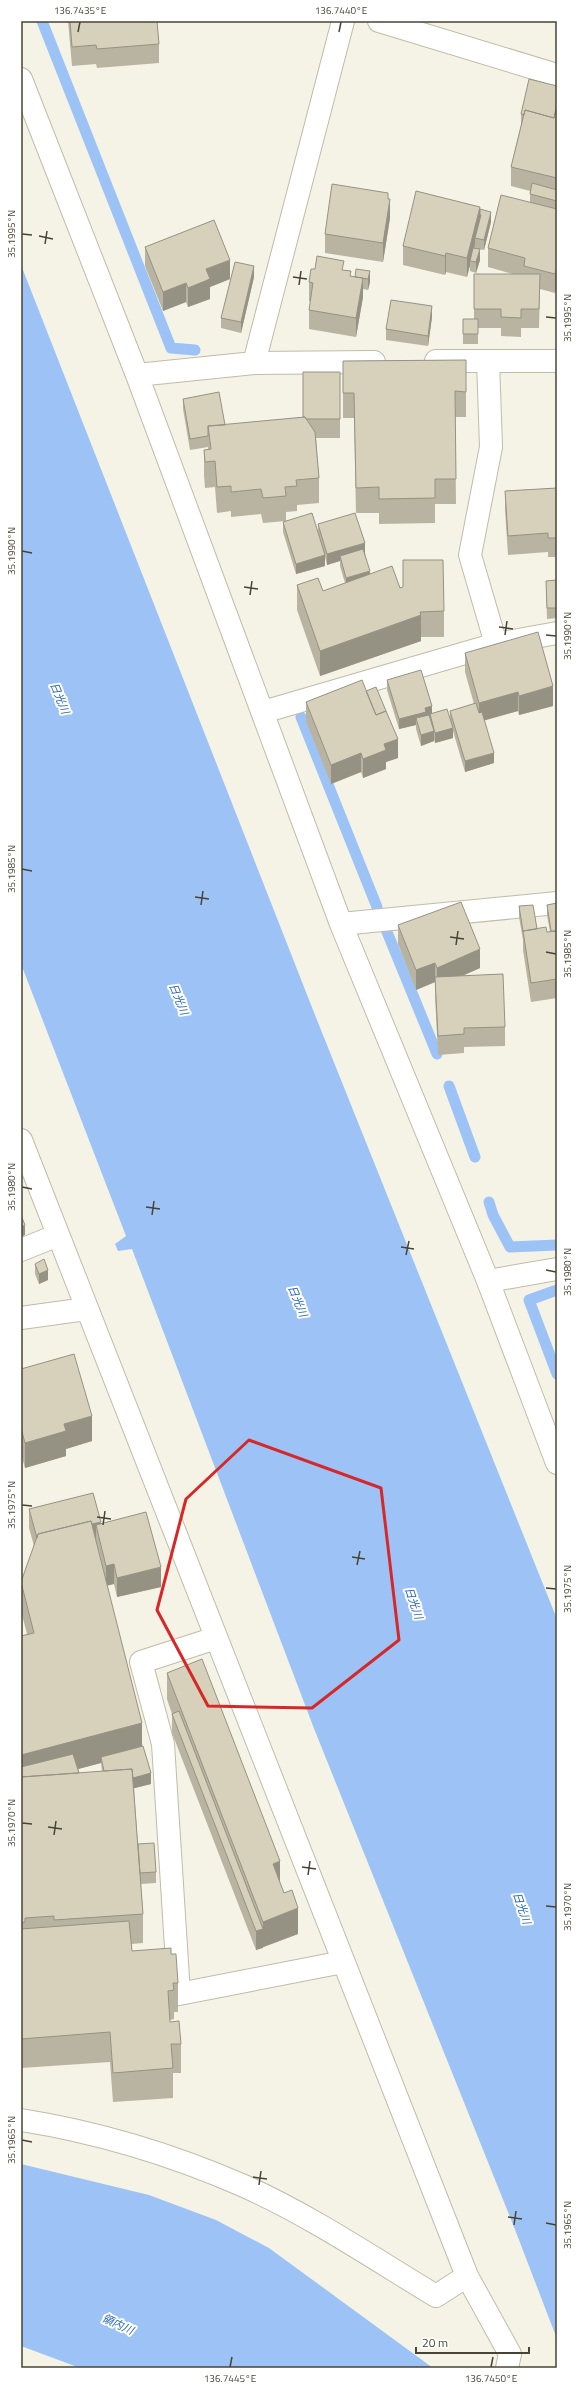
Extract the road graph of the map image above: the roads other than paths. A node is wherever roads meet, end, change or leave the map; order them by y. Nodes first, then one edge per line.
1 (343, 21) edge
2 (379, 21) edge
3 (557, 75) edge
4 (21, 79) edge
5 (418, 361) edge
6 (488, 361) junction
7 (557, 361) edge
8 (394, 362) edge
9 (254, 363) junction
10 (137, 375) junction
11 (557, 633) edge
12 (496, 644) junction
13 (264, 712) junction
14 (557, 903) edge
15 (340, 924) junction
16 (21, 1140) edge
17 (58, 1235) junction
18 (21, 1250) edge
19 (557, 1269) edge
20 (488, 1281) junction
21 (86, 1309) junction
22 (21, 1318) edge
23 (557, 1463) edge
24 (216, 1638) junction
25 (342, 1962) junction
26 (21, 2120) edge
27 (467, 2276) junction
28 (507, 2368) edge

1 - 9 street
2 - 3 street
4 - 10 street
5 - 6 street
6 - 7 street
6 - 12 street
8 - 9 street
9 - 10 street
10 - 13 street
11 - 12 street
12 - 13 street
13 - 15 street
14 - 15 street
15 - 20 street
16 - 17 street
17 - 18 street
17 - 21 street
19 - 20 street
20 - 23 street
21 - 22 street
21 - 24 street
24 - 25 street
24 - 25 street
25 - 27 street
26 - 27 street
27 - 28 street

